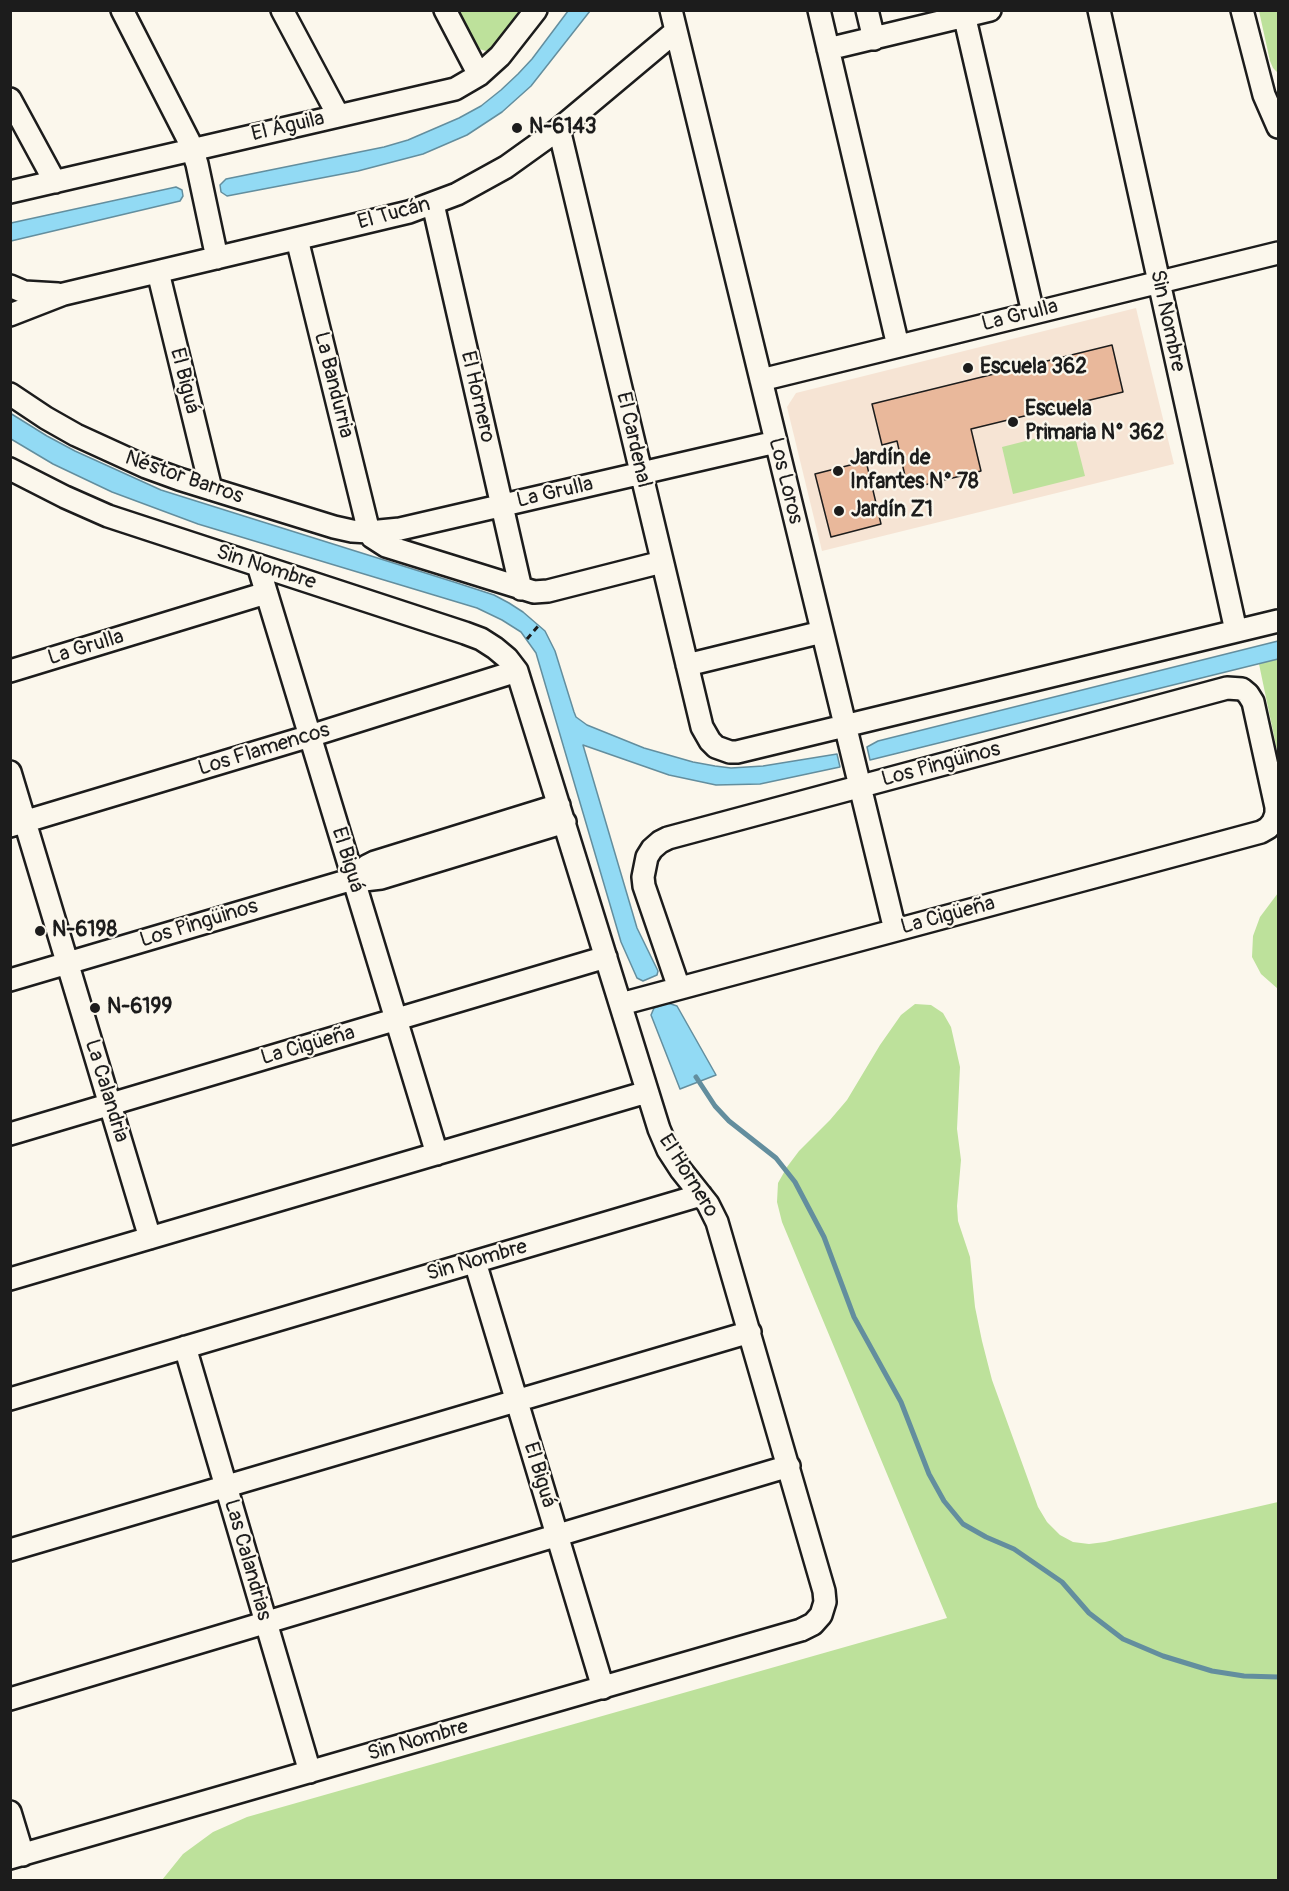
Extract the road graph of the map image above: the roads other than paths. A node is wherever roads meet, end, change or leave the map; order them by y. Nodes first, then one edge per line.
1 (122, 10) edge
2 (282, 10) edge
3 (445, 10) edge
4 (536, 10) edge
5 (671, 10) edge
6 (819, 10) edge
7 (867, 10) edge
8 (990, 10) edge
9 (1099, 10) edge
10 (1242, 10) edge
11 (963, 14) edge
12 (676, 31) junction
13 (874, 39) junction
14 (828, 50) junction
15 (478, 75) junction
16 (10, 99) edge
17 (338, 115) junction
18 (1278, 126) edge
19 (559, 129) junction
20 (192, 149) junction
21 (55, 182) junction
22 (10, 192) edge
23 (433, 204) junction
24 (297, 238) junction
25 (1278, 253) edge
26 (217, 258) junction
27 (158, 272) junction
28 (1159, 282) junction
29 (10, 286) edge
30 (64, 294) junction
31 (1033, 313) junction
32 (10, 315) edge
33 (898, 346) junction
34 (761, 380) junction
35 (10, 394) edge
36 (776, 442) junction
37 (10, 469) edge
38 (641, 473) junction
39 (211, 489) junction
40 (502, 506) junction
41 (369, 532) junction
42 (663, 562) junction
43 (258, 565) junction
44 (521, 590) junction
45 (266, 593) junction
46 (1278, 621) edge
47 (822, 632) junction
48 (1236, 632) junction
49 (687, 665) junction
50 (10, 671) edge
51 (516, 671) junction
52 (845, 726) junction
53 (310, 736) junction
54 (10, 772) edge
55 (860, 787) junction
56 (562, 814) junction
57 (1273, 822) joint
58 (18, 824) edge
59 (353, 879) junction
60 (895, 930) junction
61 (606, 957) junction
62 (68, 963) junction
63 (10, 980) edge
64 (679, 988) junction
65 (621, 1004) junction
66 (396, 1020) junction
67 (647, 1092) junction
68 (110, 1104) junction
69 (10, 1134) edge
70 (437, 1154) junction
71 (701, 1195) junction
72 (150, 1238) junction
73 (476, 1262) junction
74 (10, 1279) edge
75 (750, 1332) junction
76 (184, 1347) junction
77 (10, 1399) edge
78 (517, 1401) junction
79 (789, 1466) junction
80 (226, 1486) junction
81 (557, 1535) junction
82 (10, 1550) edge
83 (821, 1616) joint
84 (266, 1622) junction
85 (603, 1688) junction
86 (10, 1699) edge
87 (310, 1772) junction
88 (10, 1812) edge
89 (17, 1856) edge

1 - 20 street
2 - 17 street
3 - 15 street
4 - 15 street, El Águila
5 - 12 street
6 - 14 street
7 - 13 street
8 - 11 street
9 - 28 street, Sin Nombre
10 - 18 street
11 - 13 street
11 - 31 street
12 - 19 street, El Tucán
12 - 34 street, Los Loros
13 - 14 street
14 - 33 street
15 - 17 street, El Águila
16 - 21 street
17 - 20 street, El Águila
19 - 23 street, El Tucán
19 - 38 street, El Cardenal
20 - 21 street, El Águila
20 - 26 street
21 - 22 street, El Águila
23 - 24 street, El Tucán
23 - 40 street, El Hornero
24 - 26 street, El Tucán
24 - 41 street, La Bandurria
25 - 28 street, La Grulla
26 - 27 street, El Tucán
27 - 30 street, El Tucán
27 - 39 street, El Biguá
28 - 31 street, La Grulla
28 - 48 street, Sin Nombre
29 - 30 street, El Tucán
30 - 32 street, El Tucán
31 - 33 street, La Grulla
33 - 34 street, La Grulla
34 - 36 street, Los Loros
35 - 39 street, Néstor Barros
36 - 38 street, La Grulla
36 - 47 street, Los Loros
37 - 43 street, Sin Nombre
38 - 40 street, La Grulla
38 - 42 street, El Cardenal
39 - 41 street, Néstor Barros
40 - 41 street, La Grulla
40 - 44 street, El Hornero
41 - 44 street
42 - 44 street
42 - 49 street, El Cardenal
43 - 45 street, El Biguá
43 - 51 street, Sin Nombre
45 - 50 street, La Grulla
45 - 53 street, El Biguá
46 - 48 street
47 - 49 street
47 - 52 street, Los Loros
48 - 52 street
49 - 52 street, El Cardenal
51 - 53 street, Los Flamencos
51 - 56 street, El Hornero
52 - 55 street, Los Loros
53 - 58 street, Los Flamencos
53 - 59 street, El Biguá
54 - 58 street, La Calandria
55 - 57 street, Los Pingüinos
55 - 60 street, Los Loros
55 - 64 street, Los Pingüinos
56 - 59 street, Los Pingüinos
56 - 61 street, El Hornero
57 - 60 street, La Cigüeña
58 - 62 street, La Calandria
59 - 62 street, Los Pingüinos
59 - 66 street, El Biguá
60 - 64 street, La Cigüeña
61 - 65 street, El Hornero
61 - 66 street, La Cigüeña
62 - 63 street, Los Pingüinos
62 - 68 street, La Calandria
64 - 65 street, La Cigüeña
65 - 67 street, El Hornero
66 - 68 street, La Cigüeña
66 - 70 street, El Biguá
67 - 70 street
67 - 71 street, El Hornero
68 - 69 street, La Cigüeña
68 - 72 street, La Calandria
70 - 72 street
71 - 73 street, Sin Nombre
71 - 75 street, El Hornero
72 - 74 street
73 - 76 street, Sin Nombre
73 - 78 street, El Biguá
75 - 78 street
75 - 79 street, El Hornero
76 - 77 street, Sin Nombre
76 - 80 street, Las Calandrias
78 - 80 street
78 - 81 street, El Biguá
79 - 81 street
79 - 83 street, El Hornero
80 - 82 street
80 - 84 street, Las Calandrias
81 - 84 street
81 - 85 street, El Biguá
83 - 85 street, Sin Nombre
84 - 86 street
84 - 87 street, Las Calandrias
85 - 87 street, Sin Nombre
87 - 89 street, Sin Nombre
88 - 89 street

